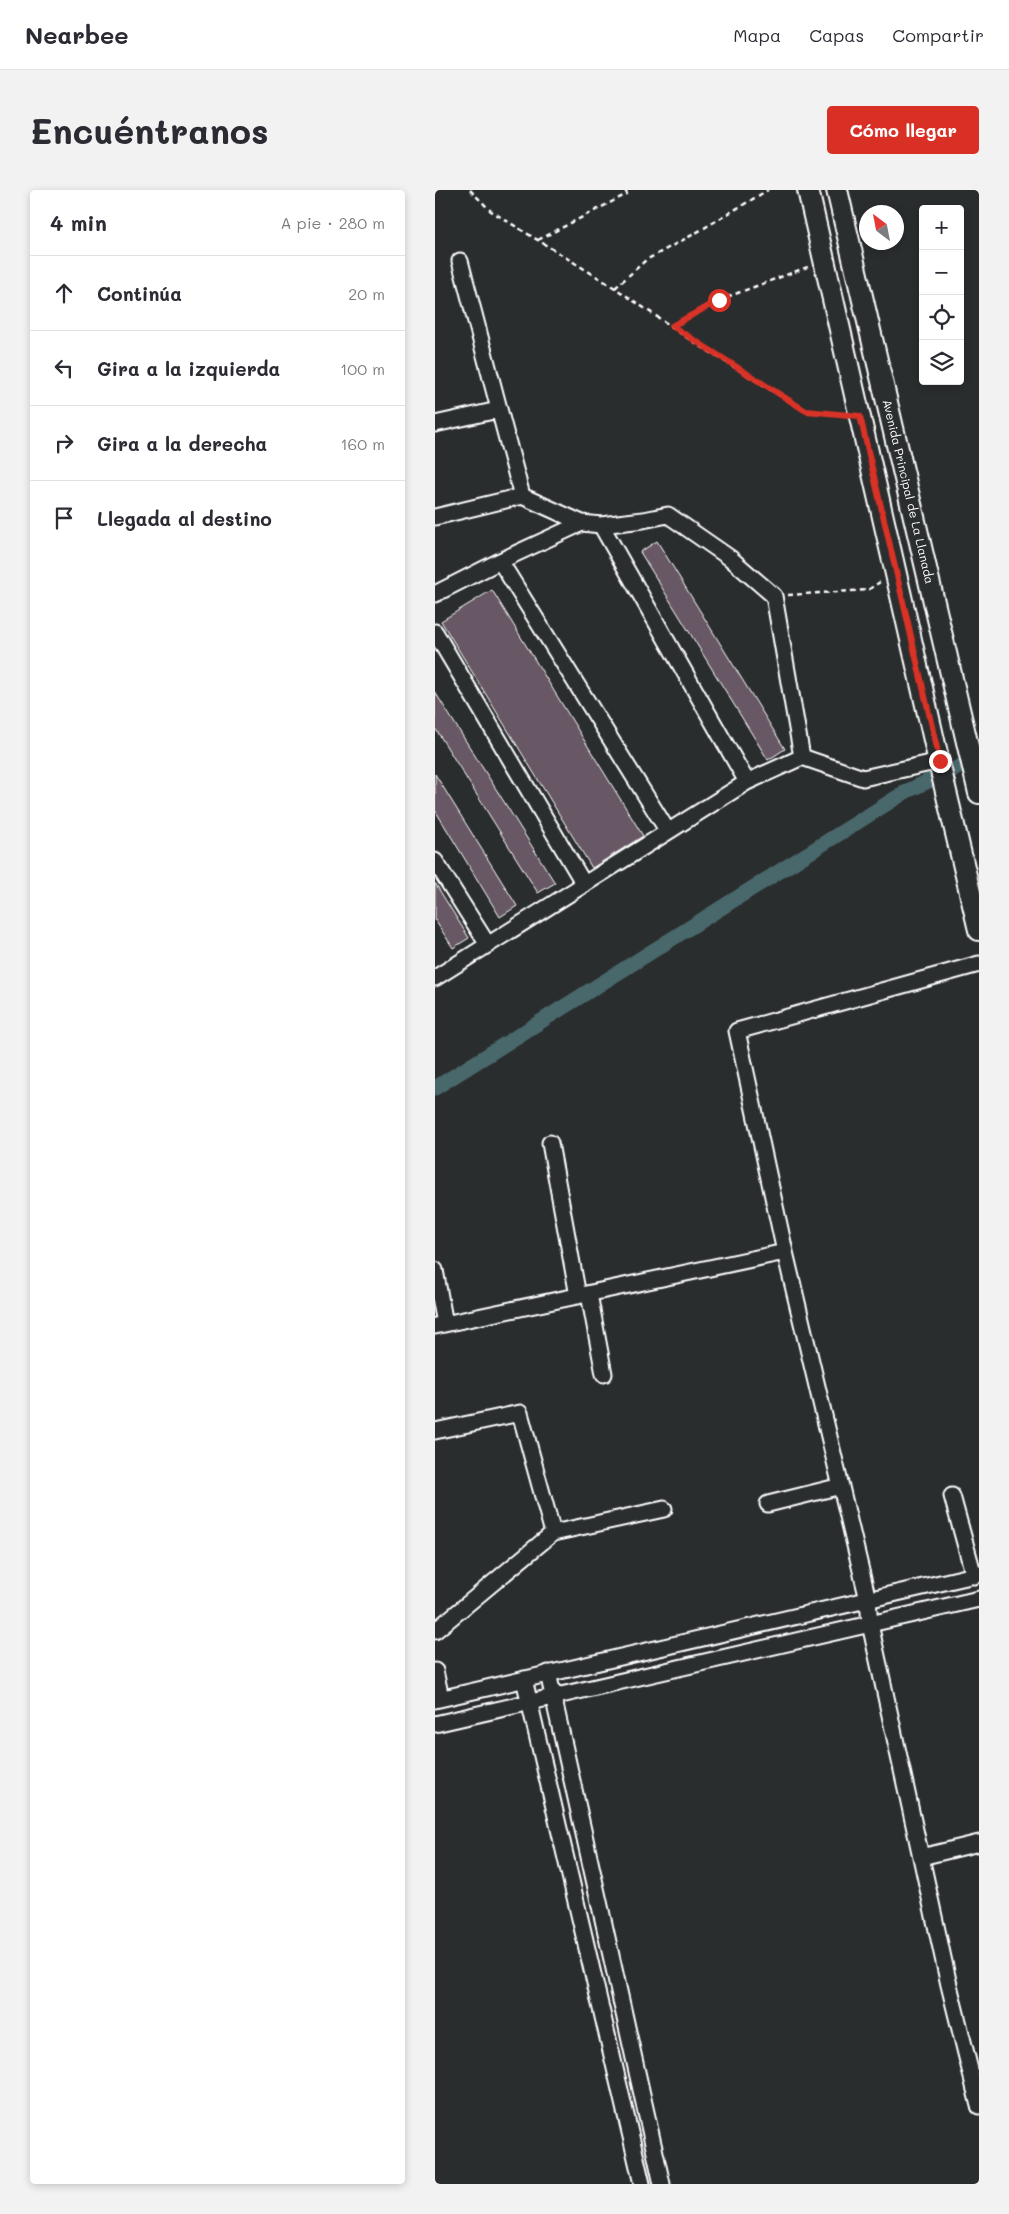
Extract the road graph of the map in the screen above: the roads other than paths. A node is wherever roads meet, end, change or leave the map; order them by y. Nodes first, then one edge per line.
1 (808, 190) edge
2 (837, 190) edge
3 (460, 261) dead end
4 (498, 410) junction
5 (435, 424) edge
6 (522, 496) junction
7 (435, 517) edge
8 (582, 523) junction
9 (601, 525) junction
10 (500, 561) junction
11 (435, 594) edge
12 (435, 632) edge
13 (802, 757) junction
14 (940, 761) junction
15 (747, 782) junction
16 (979, 793) edge
17 (667, 830) junction
18 (435, 861) edge
19 (973, 881) edge
20 (584, 884) junction
21 (978, 922) edge
22 (488, 945) junction
23 (979, 964) edge
24 (435, 978) edge
25 (550, 1143) dead end
26 (785, 1252) junction
27 (435, 1270) edge
28 (583, 1295) junction
29 (440, 1325) edge
30 (604, 1374) dead end
31 (435, 1431) edge
32 (841, 1486) junction
33 (952, 1496) dead end
34 (768, 1504) dead end
35 (664, 1509) dead end
36 (553, 1533) junction
37 (976, 1575) edge
38 (979, 1599) edge
39 (868, 1600) junction
40 (870, 1624) junction
41 (435, 1631) edge
42 (435, 1671) edge
43 (548, 1673) junction
44 (524, 1679) junction
45 (553, 1696) junction
46 (438, 1699) edge
47 (529, 1702) junction
48 (435, 1724) edge
49 (979, 1843) edge
50 (921, 1857) junction
51 (979, 2106) edge
52 (642, 2184) edge
53 (662, 2184) edge

1 - 14 main road
2 - 16 main road, Avenida Principal de La Llanada
3 - 4 street
4 - 5 street
4 - 6 street
6 - 7 street
6 - 8 street
8 - 9 street
8 - 10 street
9 - 13 street
9 - 15 street
10 - 11 street
10 - 17 street
12 - 20 street
13 - 14 street
13 - 15 street
14 - 19 main road
15 - 17 street
17 - 20 street
18 - 22 street
19 - 21 main road
20 - 22 street
22 - 24 street
23 - 26 street
25 - 28 street
26 - 28 street
26 - 32 street
27 - 29 street
28 - 29 street
28 - 30 street
31 - 36 street
32 - 34 street
32 - 39 street
33 - 37 street
35 - 36 street
36 - 41 street
37 - 39 street
38 - 40 street
39 - 40 street
39 - 43 street
40 - 45 street
40 - 50 street
42 - 46 street
43 - 44 street
43 - 45 street
44 - 46 street
44 - 47 street
45 - 47 street
45 - 53 street
47 - 48 street
47 - 52 street
49 - 50 street
50 - 51 street

